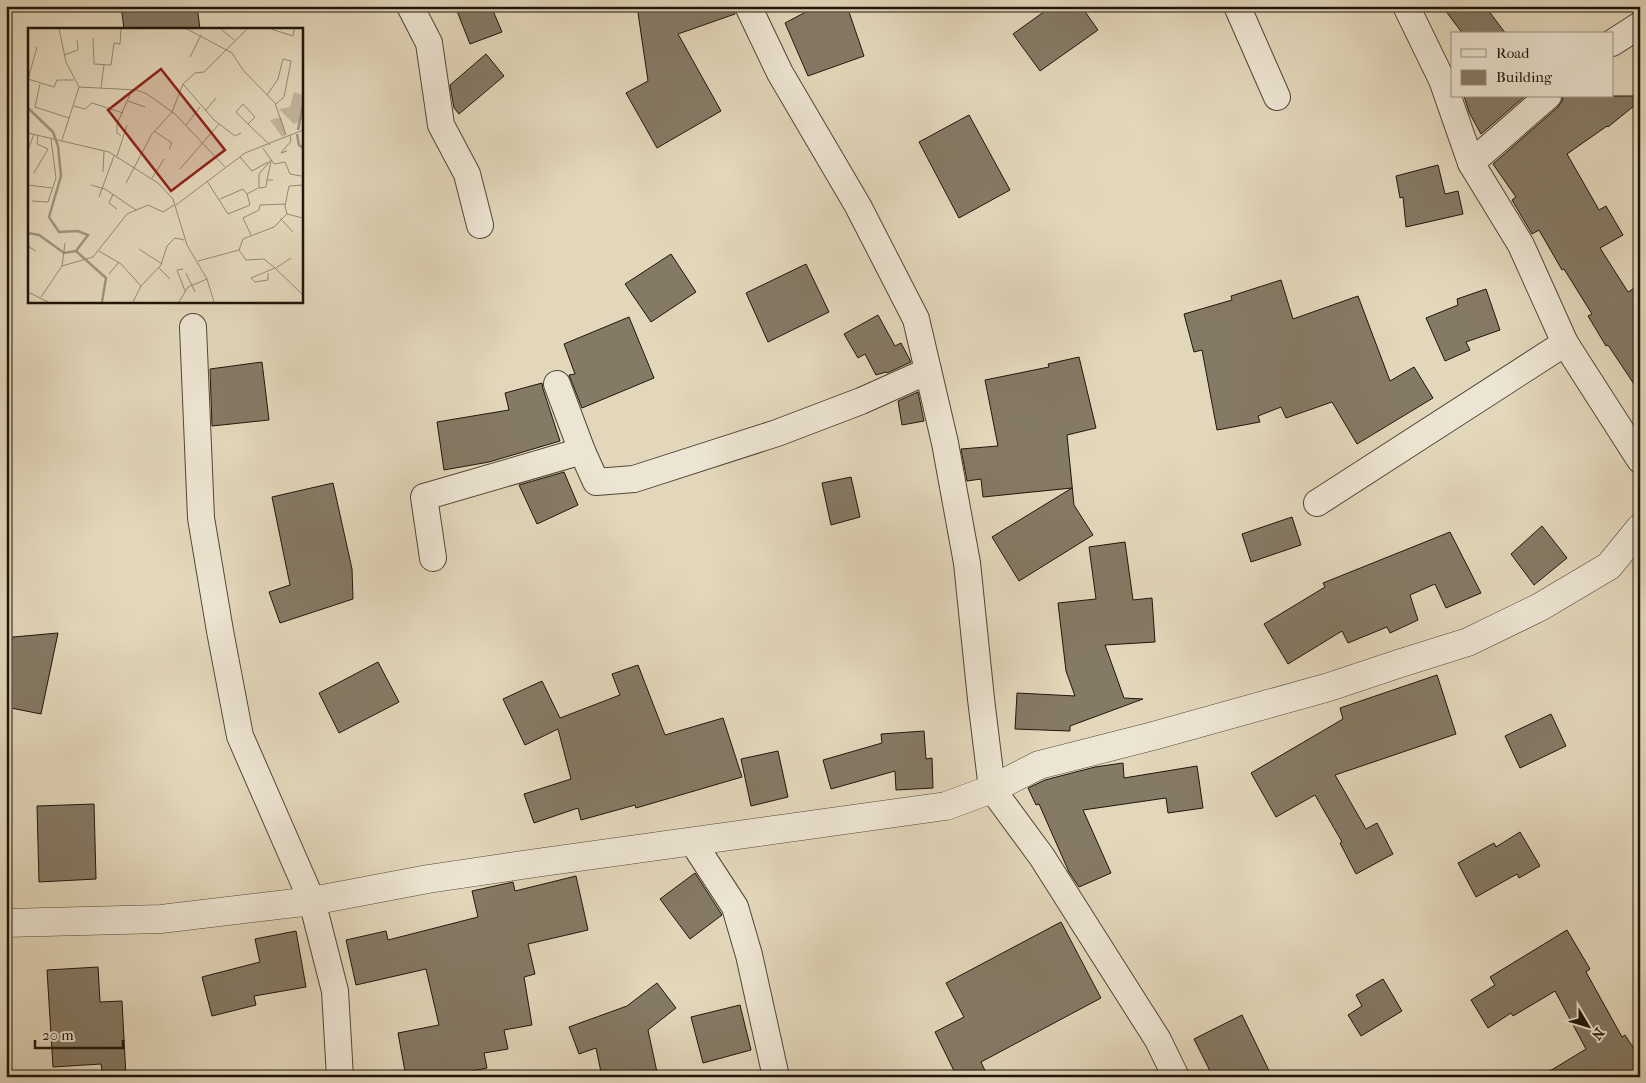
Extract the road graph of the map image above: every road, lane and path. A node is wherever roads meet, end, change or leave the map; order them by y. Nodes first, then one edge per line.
1 (410, 6) edge
2 (748, 6) edge
3 (1237, 6) edge
4 (1406, 6) edge
5 (1640, 25) edge
6 (1614, 42) edge
7 (1277, 97) dead end
8 (1546, 98) edge
9 (1471, 163) junction
10 (480, 226) dead end
11 (193, 327) dead end
12 (1565, 343) junction
13 (928, 371) junction
14 (557, 384) dead end
15 (582, 451) junction
16 (1640, 460) edge
17 (1316, 503) dead end
18 (1640, 528) edge
19 (433, 558) dead end
20 (992, 789) junction
21 (692, 841) junction
22 (312, 901) junction
23 (6, 923) edge
24 (340, 1077) edge
25 (776, 1077) edge
26 (1176, 1077) edge

1 - 10 street
2 - 13 street
3 - 7 street
4 - 9 street
5 - 6 street
8 - 9 street
9 - 12 street
11 - 22 street
12 - 16 street
12 - 17 street
13 - 15 street
13 - 20 street
14 - 15 street
15 - 19 street
18 - 20 street
20 - 21 street
20 - 26 street
21 - 22 street
21 - 25 street
22 - 23 street
22 - 24 street

